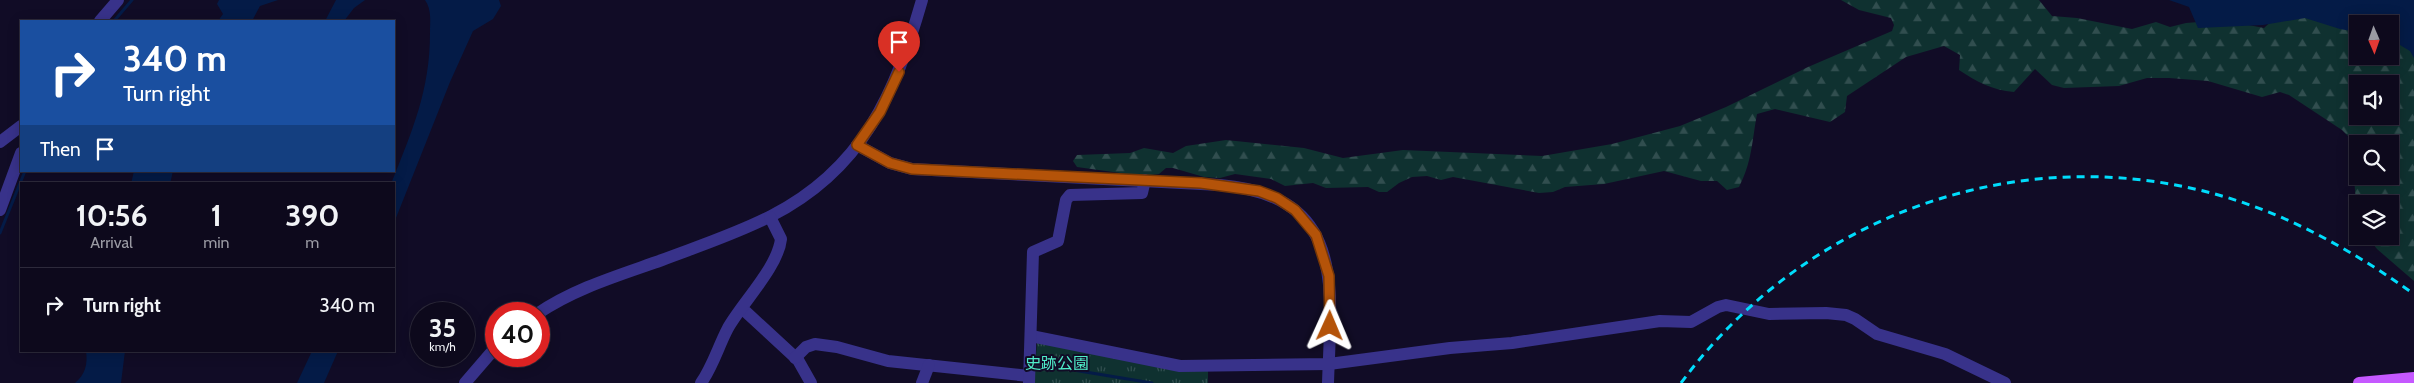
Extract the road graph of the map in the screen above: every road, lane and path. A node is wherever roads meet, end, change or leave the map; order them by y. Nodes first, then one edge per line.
1 (118, 0) edge
2 (922, 0) edge
3 (101, 20) edge
4 (20, 127) edge
5 (0, 142) edge
6 (857, 145) junction
7 (20, 156) edge
8 (1145, 180) junction
9 (0, 210) edge
10 (770, 217) junction
11 (550, 307) edge
12 (746, 312) dead end
13 (1031, 336) junction
14 (795, 358) junction
15 (485, 359) edge
16 (1329, 364) junction
17 (929, 365) junction
18 (989, 378) edge
19 (2414, 378) edge
20 (1029, 379) edge
21 (465, 383) edge
22 (701, 383) edge
23 (811, 383) edge
24 (922, 383) edge
25 (1328, 383) edge
26 (2004, 383) edge
27 (2359, 383) edge

1 - 3 street
2 - 6 street
4 - 5 street
6 - 8 street
6 - 10 street
7 - 9 street
8 - 13 street
8 - 16 street
10 - 11 street
10 - 22 street
12 - 14 street
13 - 16 street
13 - 20 street
14 - 17 street
14 - 23 street
15 - 21 street
16 - 25 street
16 - 26 street
17 - 18 street
17 - 24 street
18 - 20 street
19 - 27 main road

